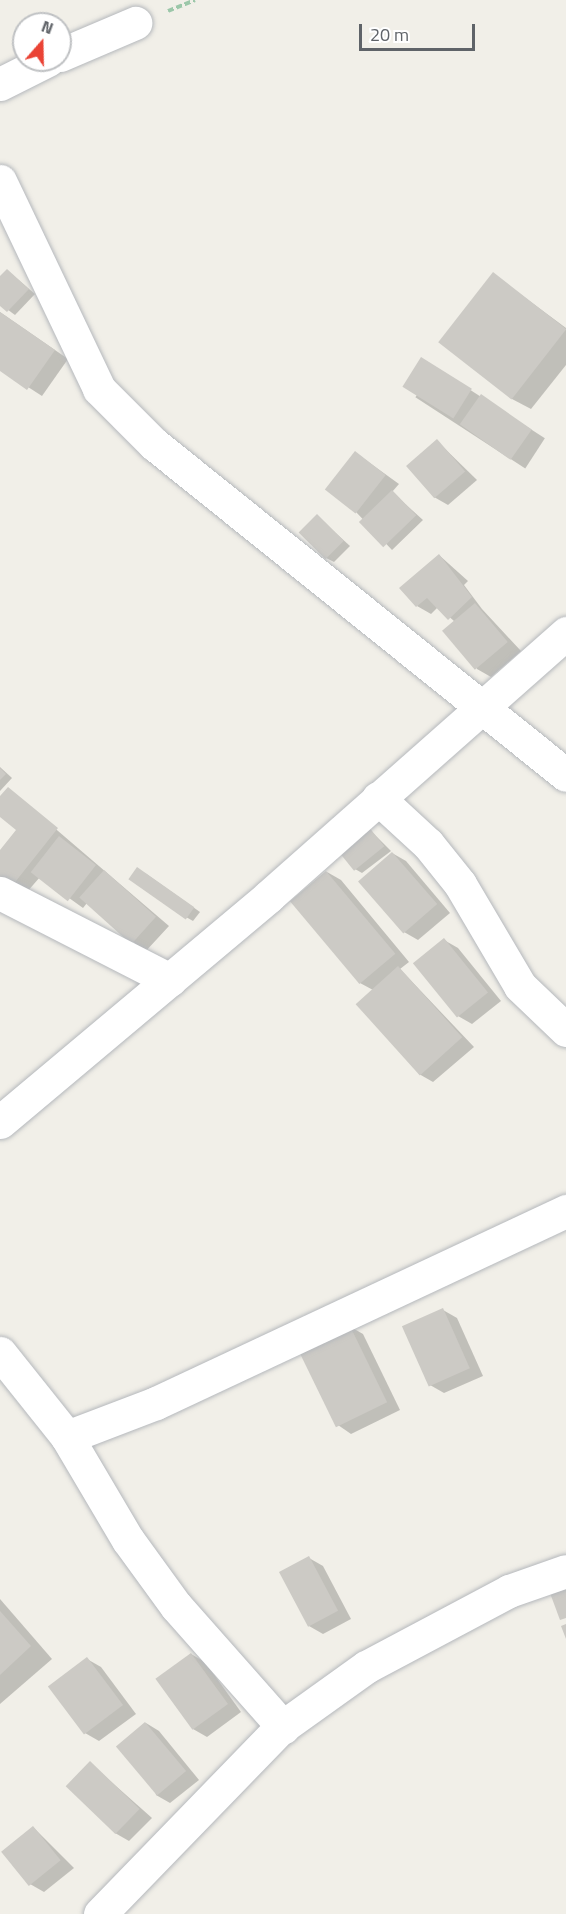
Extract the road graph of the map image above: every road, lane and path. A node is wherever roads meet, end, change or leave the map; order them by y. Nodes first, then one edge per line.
1 (135, 23) dead end
2 (72, 50) edge
3 (24, 72) edge
4 (0, 84) edge
5 (0, 181) edge
6 (566, 633) edge
7 (480, 708) junction
8 (566, 775) edge
9 (378, 798) junction
10 (0, 893) edge
11 (170, 980) junction
12 (566, 1030) edge
13 (0, 1122) edge
14 (566, 1211) edge
15 (0, 1353) edge
16 (67, 1437) junction
17 (566, 1570) edge
18 (283, 1727) junction
19 (100, 1914) edge

1 - 2 street
3 - 4 street
5 - 7 street
6 - 7 street
7 - 8 street
7 - 9 street
9 - 11 street
9 - 12 street
10 - 11 street
11 - 13 street
14 - 16 street
15 - 16 street
16 - 18 street
17 - 18 street
18 - 19 street

